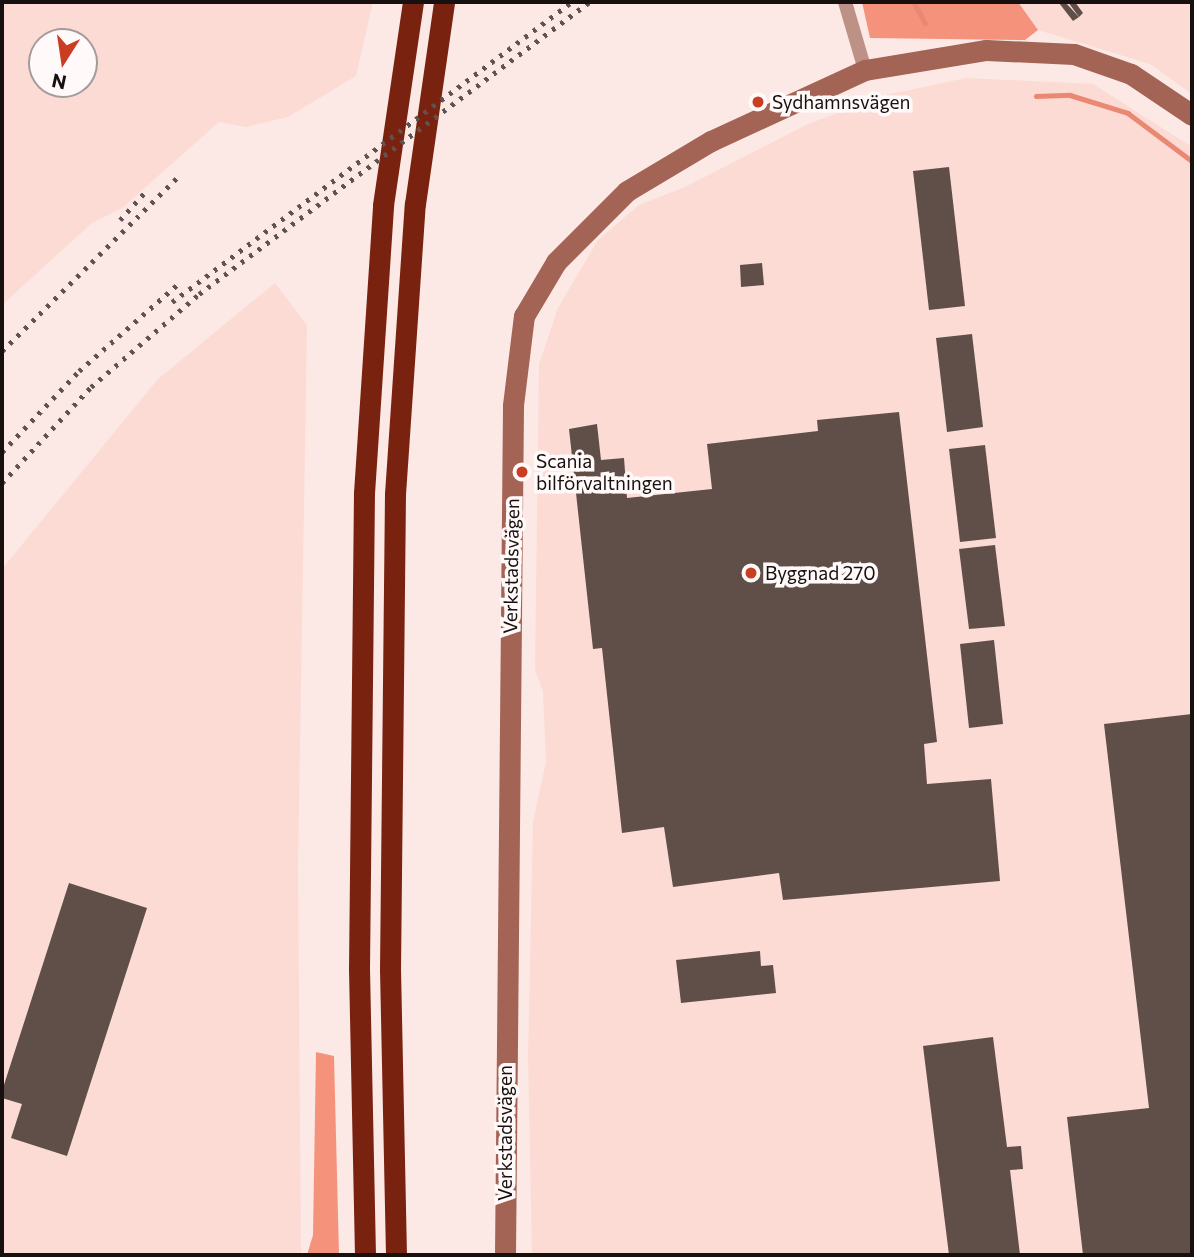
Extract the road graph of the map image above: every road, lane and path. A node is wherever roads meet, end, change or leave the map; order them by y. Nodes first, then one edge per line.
1 (413, 2) edge
2 (444, 2) edge
3 (845, 2) edge
4 (865, 70) junction
5 (1192, 115) edge
6 (365, 1255) edge
7 (396, 1255) edge
8 (505, 1255) edge

1 - 6 highway
2 - 7 highway
3 - 4 street
4 - 5 main road, Verkstadsvägen
4 - 8 main road, Verkstadsvägen

